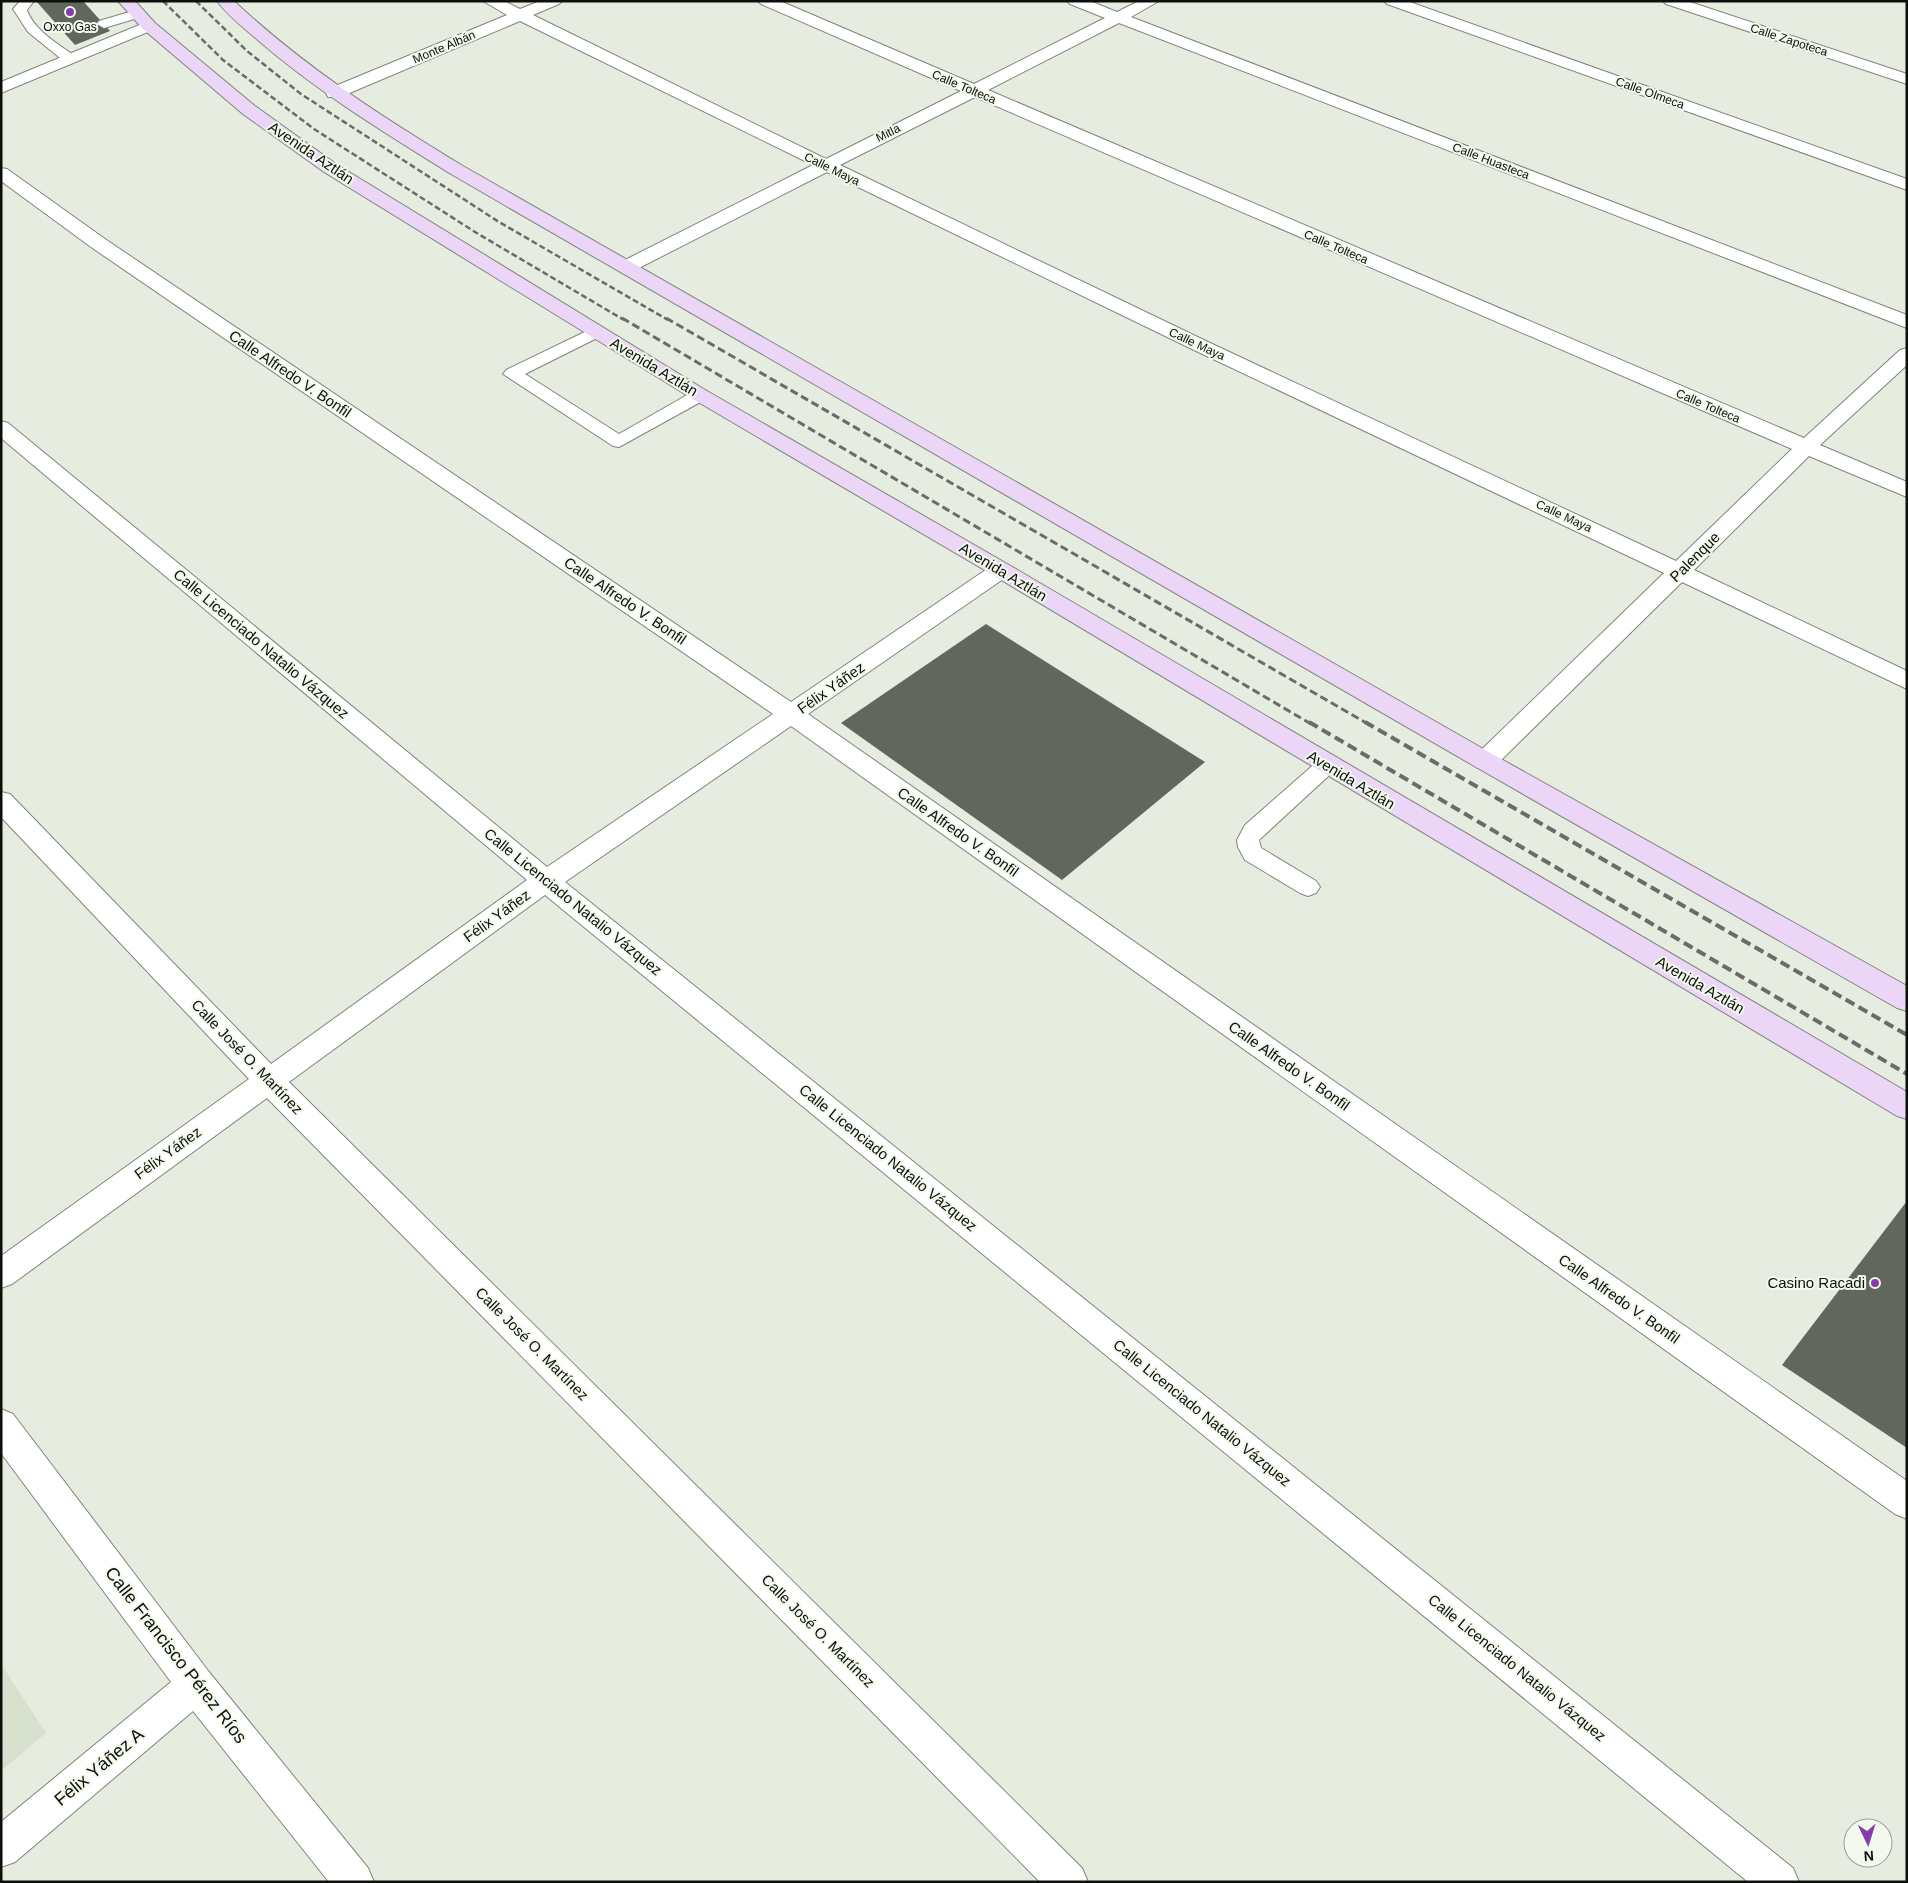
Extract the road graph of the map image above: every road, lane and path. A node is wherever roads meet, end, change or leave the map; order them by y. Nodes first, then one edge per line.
1 (28, 1) edge
2 (225, 1) edge
3 (491, 1) edge
4 (554, 1) edge
5 (766, 1) edge
6 (1075, 1) edge
7 (1151, 1) edge
8 (1392, 1) edge
9 (1671, 1) edge
10 (137, 14) edge
11 (520, 15) junction
12 (1118, 18) junction
13 (104, 24) dead end
14 (66, 35) dead end
15 (46, 41) junction
16 (70, 59) junction
17 (1907, 79) edge
18 (1, 88) edge
19 (973, 91) junction
20 (334, 93) junction
21 (824, 165) junction
22 (1, 173) edge
23 (1907, 185) edge
24 (626, 266) junction
25 (1907, 322) edge
26 (595, 332) junction
27 (1907, 354) edge
28 (700, 395) junction
29 (1, 427) edge
30 (1806, 447) junction
31 (1907, 490) edge
32 (1001, 570) junction
33 (1681, 571) junction
34 (1907, 681) edge
35 (792, 714) junction
36 (1485, 761) junction
37 (1327, 766) junction
38 (1, 801) edge
39 (546, 881) junction
40 (1308, 887) dead end
41 (1907, 1000) edge
42 (268, 1080) junction
43 (1907, 1106) edge
44 (1, 1274) edge
45 (1, 1425) edge
46 (1907, 1502) edge
47 (196, 1685) junction
48 (1, 1848) edge
49 (354, 1882) edge
50 (1068, 1882) edge
51 (1779, 1882) edge

1 - 15 lane
2 - 20 main road
3 - 11 street, Calle Maya
4 - 11 street, Monte Albán
5 - 19 street, Calle Tolteca
6 - 12 street, Calle Huasteca
7 - 12 street, Mitla
8 - 23 street, Calle Olmeca
9 - 17 street, Calle Zapoteca
10 - 13 lane
10 - 16 street
10 - 26 main road, Avenida Aztlán
11 - 20 street, Monte Albán
11 - 21 street, Calle Maya
12 - 19 street, Mitla
12 - 25 street, Calle Huasteca
14 - 15 lane
15 - 16 lane
16 - 18 street
19 - 21 street, Mitla
19 - 30 street, Calle Tolteca
20 - 24 main road
21 - 24 street, Mitla
21 - 33 street, Calle Maya
22 - 35 street, Calle Alfredo V. Bonfil
24 - 36 main road
26 - 28 main road, Avenida Aztlán
26 - 28 lane
27 - 30 street, Palenque
28 - 32 main road, Avenida Aztlán
29 - 39 street, Calle Licenciado Natalio Vázquez
30 - 31 street, Calle Tolteca
30 - 33 street, Palenque
32 - 35 street, Félix Yáñez
32 - 37 main road, Avenida Aztlán
33 - 34 street, Calle Maya
33 - 36 street, Palenque
35 - 39 street, Félix Yáñez
35 - 46 street, Calle Alfredo V. Bonfil
36 - 41 main road
37 - 40 lane
37 - 43 main road, Avenida Aztlán
38 - 42 street, Calle José O. Martínez
39 - 42 street, Félix Yáñez
39 - 51 street, Calle Licenciado Natalio Vázquez
42 - 44 street, Félix Yáñez
42 - 50 street, Calle José O. Martínez
45 - 47 street, Calle Francisco Pérez Ríos
47 - 48 street, Félix Yáñez A
47 - 49 street, Calle Francisco Pérez Ríos

